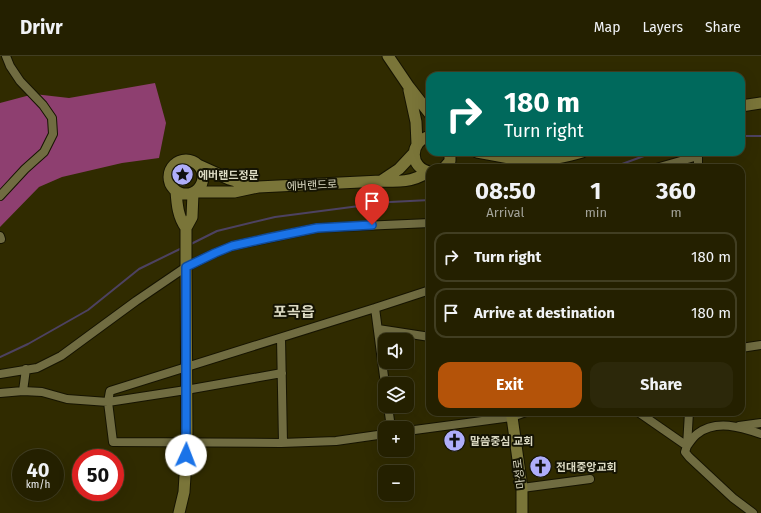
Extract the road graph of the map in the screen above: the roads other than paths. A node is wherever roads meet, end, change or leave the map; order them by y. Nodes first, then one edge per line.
1 (6, 56) edge
2 (388, 56) edge
3 (409, 87) junction
4 (761, 103) edge
5 (745, 105) edge
6 (426, 109) edge
7 (426, 138) edge
8 (415, 149) junction
9 (499, 156) edge
10 (569, 156) edge
11 (698, 156) edge
12 (531, 162) junction
13 (527, 164) edge
14 (670, 164) edge
15 (198, 165) junction
16 (426, 171) edge
17 (426, 174) edge
18 (381, 182) junction
19 (258, 188) junction
20 (176, 191) junction
21 (194, 192) junction
22 (0, 196) edge
23 (426, 223) edge
24 (186, 228) junction
25 (186, 264) junction
26 (426, 291) edge
27 (375, 308) junction
28 (378, 329) junction
29 (426, 336) edge
30 (281, 338) junction
31 (761, 345) edge
32 (745, 347) edge
33 (187, 368) junction
34 (26, 369) junction
35 (282, 373) junction
36 (0, 374) edge
37 (384, 377) edge
38 (186, 390) junction
39 (23, 391) junction
40 (0, 393) edge
41 (108, 402) junction
42 (504, 416) edge
43 (511, 416) edge
44 (644, 416) edge
45 (689, 416) edge
46 (761, 423) edge
47 (736, 426) junction
48 (414, 430) edge
49 (761, 434) edge
50 (378, 435) edge
51 (187, 443) junction
52 (284, 443) junction
53 (687, 446) junction
54 (590, 479) dead end
55 (522, 488) junction
56 (179, 513) edge
57 (522, 513) edge
58 (753, 513) edge

1 - 22 street
2 - 3 main road
3 - 6 main road
3 - 8 main road
4 - 5 main road
7 - 8 main road
8 - 16 main road, 에버랜드로
8 - 18 main road
9 - 12 main road
10 - 12 main road
11 - 14 street
12 - 13 main road
15 - 19 main road
15 - 20 main road
15 - 21 main road
17 - 18 main road, 에버랜드로
18 - 19 main road, 에버랜드로
19 - 21 main road, 에버랜드로
20 - 21 main road
20 - 24 main road
21 - 24 main road
23 - 25 street
24 - 25 main road
25 - 33 main road
25 - 34 street
26 - 27 street
27 - 28 street
27 - 30 street
28 - 29 street
28 - 37 street
30 - 33 street
30 - 35 street
31 - 32 street
33 - 38 main road
33 - 41 street
34 - 36 street
34 - 39 street
35 - 38 street
35 - 52 street
38 - 41 street
38 - 51 main road
39 - 40 street
39 - 41 street
41 - 51 street
42 - 48 street
43 - 55 main road, 마성로
44 - 53 street
45 - 53 street
46 - 47 street
47 - 49 street
47 - 53 street
50 - 52 street
51 - 52 street
51 - 56 main road
53 - 58 street
54 - 55 street
55 - 57 main road, 마성로

